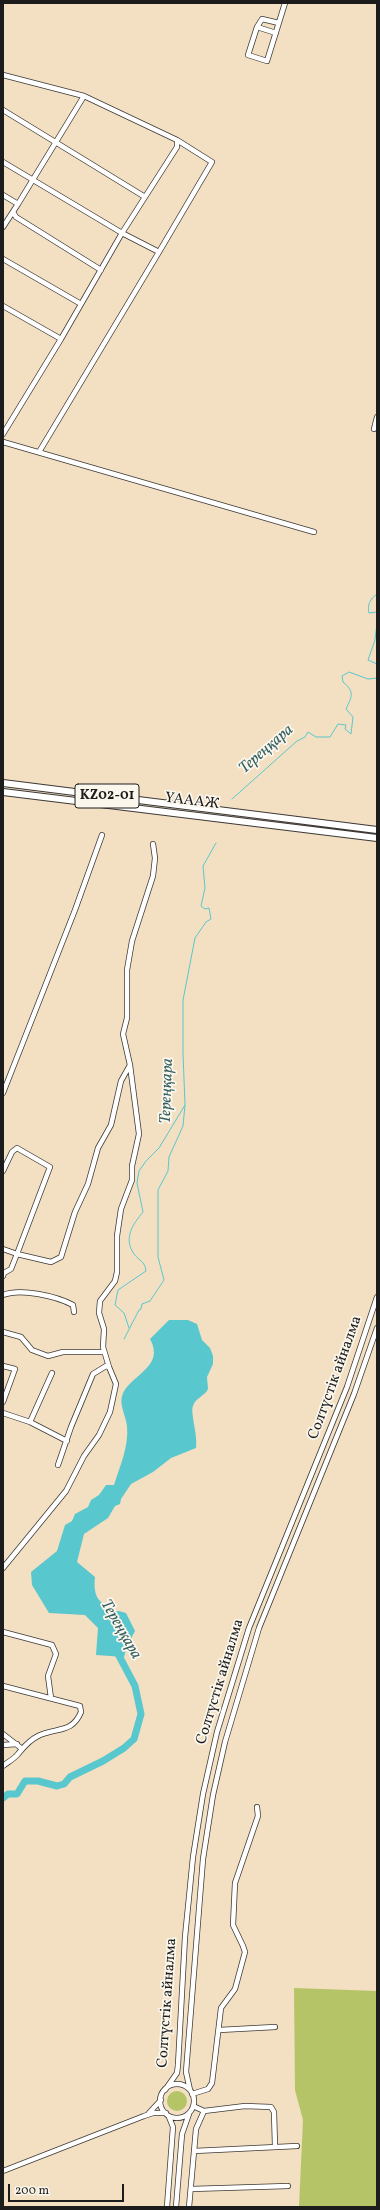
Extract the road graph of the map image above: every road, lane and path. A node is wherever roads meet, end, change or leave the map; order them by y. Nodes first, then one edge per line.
1 (285, 3) edge
2 (279, 23) junction
3 (257, 27) junction
4 (276, 33) junction
5 (3, 75) edge
6 (84, 96) junction
7 (3, 110) edge
8 (178, 140) junction
9 (56, 143) junction
10 (3, 162) edge
11 (33, 179) junction
12 (3, 195) edge
13 (145, 197) junction
14 (18, 204) junction
15 (13, 212) junction
16 (3, 228) edge
17 (122, 233) junction
18 (159, 252) junction
19 (3, 259) edge
20 (101, 270) junction
21 (81, 304) junction
22 (3, 306) edge
23 (61, 339) junction
24 (377, 417) edge
25 (374, 429) dead end
26 (3, 434) edge
27 (3, 442) edge
28 (40, 452) junction
29 (314, 532) dead end
30 (3, 783) edge
31 (3, 792) edge
32 (377, 830) edge
33 (102, 834) dead end
34 (377, 838) edge
35 (153, 844) dead end
36 (130, 1065) junction
37 (3, 1093) edge
38 (3, 1171) edge
39 (3, 1249) edge
40 (17, 1254) junction
41 (3, 1276) edge
42 (3, 1295) edge
43 (377, 1297) edge
44 (74, 1312) dead end
45 (377, 1328) edge
46 (3, 1332) edge
47 (104, 1352) junction
48 (3, 1366) edge
49 (109, 1366) junction
50 (52, 1373) dead end
51 (3, 1402) edge
52 (3, 1413) edge
53 (30, 1422) junction
54 (67, 1441) junction
55 (58, 1465) dead end
56 (3, 1568) edge
57 (3, 1632) edge
58 (3, 1686) edge
59 (51, 1698) junction
60 (3, 1734) edge
61 (3, 1745) edge
62 (20, 1746) junction
63 (3, 1766) edge
64 (257, 1807) dead end
65 (275, 2027) dead end
66 (218, 2030) junction
67 (165, 2090) junction
68 (191, 2092) junction
69 (161, 2100) junction
70 (194, 2106) junction
71 (204, 2111) junction
72 (190, 2112) junction
73 (167, 2114) junction
74 (144, 2116) junction
75 (275, 2146) junction
76 (297, 2146) dead end
77 (194, 2151) junction
78 (3, 2171) edge
79 (288, 2186) dead end
80 (191, 2189) junction
81 (167, 2207) edge
82 (176, 2207) edge
83 (189, 2207) edge

1 - 2 street
2 - 3 street
2 - 4 street
3 - 4 street
3 - 4 street
5 - 6 street
6 - 8 street
6 - 9 street
7 - 9 street
8 - 13 street
8 - 18 street
9 - 11 street
9 - 13 street
10 - 11 street
11 - 14 street
11 - 17 street
12 - 14 street
13 - 17 street
14 - 15 street
15 - 16 street
15 - 20 street
17 - 18 street
17 - 20 street
18 - 28 street
19 - 21 street
20 - 21 street
21 - 23 street
22 - 23 street
23 - 26 street
24 - 25 street
27 - 28 street
28 - 29 street
30 - 32 highway, ҮАААЖ / KZ02-01
31 - 34 highway, ҮАААЖ / KZ02-01
33 - 37 street
35 - 36 street
36 - 40 street
36 - 47 street
38 - 40 street
39 - 40 street
40 - 41 street
42 - 44 street
43 - 67 street, Солтүстік айналма
45 - 68 street, Солтүстік айналма
46 - 47 street
47 - 49 street
48 - 51 street
49 - 54 street
49 - 56 street
50 - 53 street
52 - 53 street
53 - 54 street
54 - 55 street
57 - 59 street
58 - 59 street
59 - 62 street
60 - 62 street
61 - 62 street
62 - 63 street
64 - 66 street
65 - 66 street
66 - 68 street
67 - 68 street
67 - 69 street
68 - 70 street
69 - 73 street
69 - 74 street
70 - 71 street
70 - 72 street
71 - 75 street
71 - 77 street
72 - 73 street
72 - 82 street
73 - 74 street
73 - 81 street
74 - 78 street
75 - 76 street
75 - 77 street
77 - 80 street
79 - 80 street
80 - 83 street

